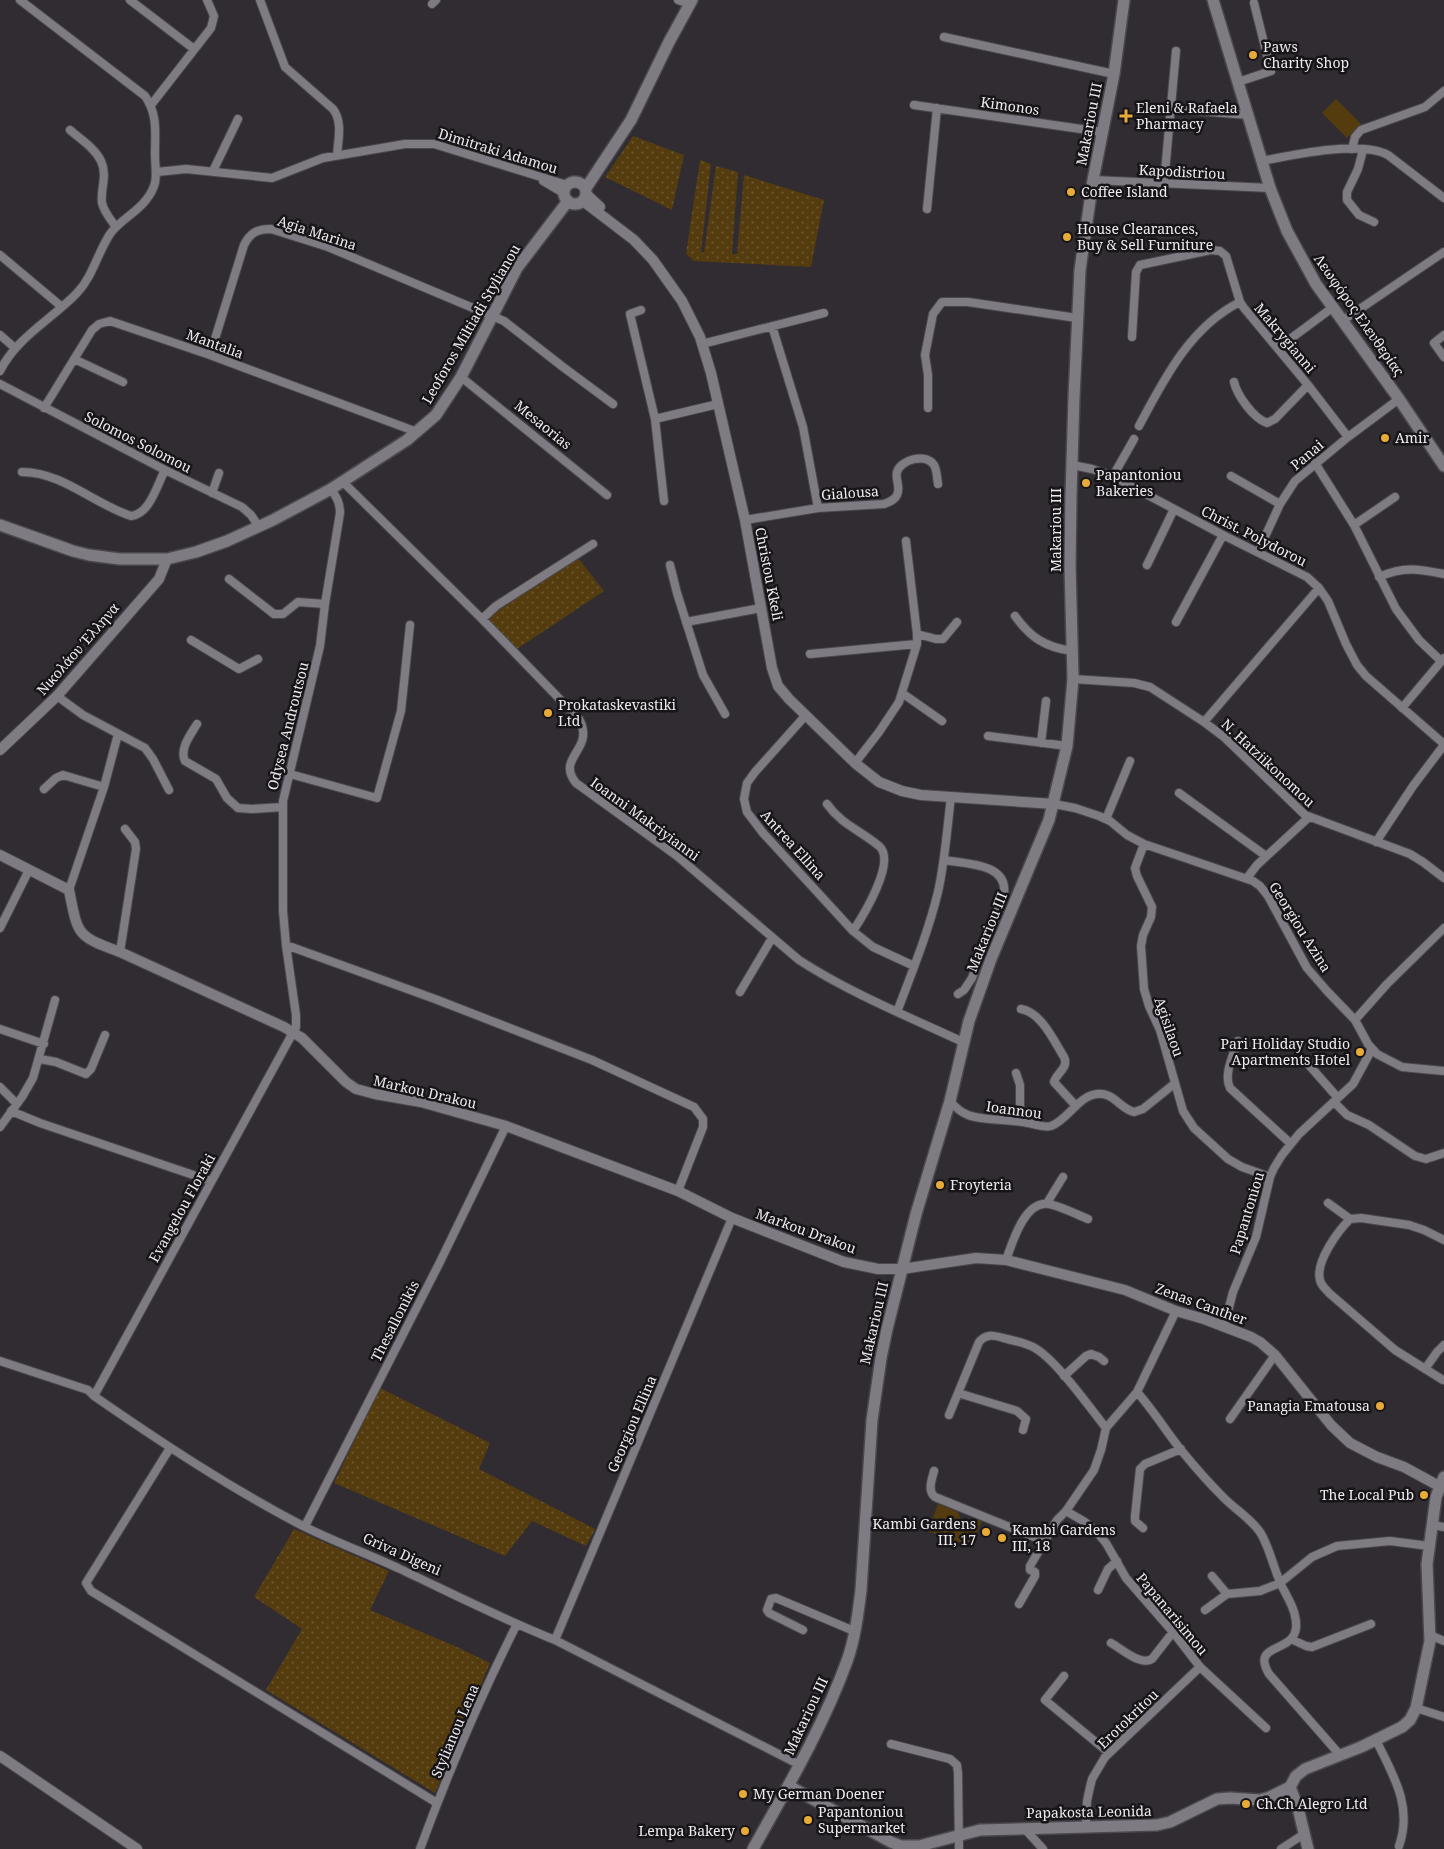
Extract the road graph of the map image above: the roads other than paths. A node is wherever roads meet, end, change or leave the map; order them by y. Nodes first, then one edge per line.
1 (20, 0) edge
2 (130, 0) edge
3 (207, 0) edge
4 (260, 0) edge
5 (1124, 0) edge
6 (1213, 0) edge
7 (686, 1) edge
8 (1254, 3) dead end
9 (944, 36) dead end
10 (194, 49) junction
11 (1176, 51) dead end
12 (1114, 74) junction
13 (1238, 82) junction
14 (1444, 91) edge
15 (1434, 99) junction
16 (1444, 103) edge
17 (150, 105) junction
18 (914, 105) dead end
19 (937, 108) junction
20 (1170, 109) junction
21 (1249, 116) junction
22 (238, 119) dead end
23 (70, 130) dead end
24 (1102, 132) junction
25 (1352, 149) junction
26 (1363, 150) junction
27 (337, 156) junction
28 (1262, 161) junction
29 (214, 171) junction
30 (157, 172) junction
31 (1093, 180) junction
32 (1164, 184) junction
33 (1270, 188) junction
34 (576, 192) junction
35 (1444, 198) edge
36 (927, 209) dead end
37 (1374, 222) dead end
38 (116, 227) junction
39 (1444, 252) edge
40 (0, 255) edge
41 (1240, 302) junction
42 (62, 307) junction
43 (1332, 308) junction
44 (641, 310) dead end
45 (824, 313) dead end
46 (493, 315) junction
47 (1077, 318) junction
48 (1342, 321) junction
49 (772, 326) junction
50 (0, 335) edge
51 (1444, 335) edge
52 (1132, 337) dead end
53 (702, 344) junction
54 (14, 348) junction
55 (1278, 348) junction
56 (210, 355) junction
57 (1444, 356) edge
58 (74, 359) junction
59 (0, 371) edge
60 (461, 377) junction
61 (123, 382) dead end
62 (1234, 382) dead end
63 (0, 384) edge
64 (1308, 385) junction
65 (1399, 398) junction
66 (612, 404) dead end
67 (718, 404) junction
68 (44, 408) junction
69 (928, 408) dead end
70 (655, 419) junction
71 (1139, 426) dead end
72 (417, 432) junction
73 (1348, 437) junction
74 (1134, 439) dead end
75 (1316, 463) junction
76 (1072, 465) junction
77 (1444, 466) edge
78 (165, 470) junction
79 (22, 472) dead end
80 (220, 474) dead end
81 (1113, 476) junction
82 (1231, 476) dead end
83 (344, 482) junction
84 (938, 484) dead end
85 (331, 489) junction
86 (212, 492) junction
87 (607, 494) dead end
88 (1395, 497) dead end
89 (664, 502) dead end
90 (1280, 504) junction
91 (818, 508) junction
92 (1174, 509) junction
93 (745, 520) junction
94 (0, 525) edge
95 (1354, 525) junction
96 (259, 527) junction
97 (1223, 535) junction
98 (906, 541) dead end
99 (593, 544) dead end
100 (1258, 552) junction
101 (167, 559) junction
102 (670, 565) dead end
103 (1147, 565) dead end
104 (1444, 574) edge
105 (1379, 577) junction
106 (229, 579) dead end
107 (1319, 588) junction
108 (324, 604) junction
109 (761, 608) junction
110 (1015, 616) dead end
111 (482, 619) junction
112 (686, 622) junction
113 (957, 622) dead end
114 (1176, 622) dead end
115 (410, 625) dead end
116 (917, 634) junction
117 (191, 640) dead end
118 (917, 644) junction
119 (1072, 651) junction
120 (810, 654) dead end
121 (258, 659) dead end
122 (1443, 659) edge
123 (1073, 679) junction
124 (902, 693) junction
125 (57, 696) junction
126 (1046, 701) dead end
127 (1402, 708) junction
128 (725, 714) dead end
129 (806, 716) junction
130 (942, 721) dead end
131 (1204, 722) junction
132 (197, 724) dead end
133 (118, 734) junction
134 (988, 736) dead end
135 (1041, 742) junction
136 (1444, 744) edge
137 (1067, 746) junction
138 (1, 748) edge
139 (1130, 761) dead end
140 (855, 763) junction
141 (290, 774) junction
142 (104, 787) junction
143 (44, 789) dead end
144 (169, 790) dead end
145 (1179, 793) dead end
146 (950, 797) junction
147 (827, 804) dead end
148 (1054, 804) junction
149 (283, 807) junction
150 (1309, 818) junction
151 (1106, 819) junction
152 (125, 829) dead end
153 (1376, 842) junction
154 (1144, 844) junction
155 (0, 855) edge
156 (1266, 856) junction
157 (944, 860) junction
158 (29, 870) junction
159 (1247, 878) junction
160 (1444, 878) edge
161 (69, 890) junction
162 (0, 928) edge
163 (1444, 928) edge
164 (853, 930) junction
165 (772, 938) junction
166 (286, 945) junction
167 (120, 952) junction
168 (914, 966) junction
169 (740, 992) dead end
170 (958, 994) dead end
171 (55, 1000) dead end
172 (1021, 1009) dead end
173 (896, 1012) junction
174 (1355, 1020) junction
175 (0, 1029) edge
176 (294, 1032) junction
177 (105, 1035) dead end
178 (1238, 1041) dead end
179 (963, 1042) junction
180 (44, 1044) junction
181 (1372, 1049) junction
182 (40, 1059) junction
183 (1308, 1064) dead end
184 (1444, 1071) edge
185 (1016, 1073) dead end
186 (1174, 1084) junction
187 (0, 1087) edge
188 (1336, 1100) junction
189 (950, 1101) junction
190 (17, 1104) junction
191 (1076, 1106) junction
192 (11, 1112) junction
193 (1020, 1121) junction
194 (0, 1126) edge
195 (506, 1126) junction
196 (1290, 1144) junction
197 (1444, 1153) edge
198 (1063, 1177) dead end
199 (1270, 1177) junction
200 (212, 1181) junction
201 (678, 1191) junction
202 (1047, 1203) junction
203 (1328, 1203) dead end
204 (732, 1218) junction
205 (1088, 1219) dead end
206 (1350, 1219) junction
207 (1444, 1240) edge
208 (1006, 1260) junction
209 (902, 1268) junction
210 (1176, 1311) junction
211 (1224, 1327) junction
212 (1444, 1345) edge
213 (1275, 1355) junction
214 (0, 1361) edge
215 (1104, 1361) dead end
216 (1425, 1369) junction
217 (1064, 1376) junction
218 (1443, 1380) dead end
219 (1137, 1392) junction
220 (958, 1393) junction
221 (94, 1396) junction
222 (949, 1415) dead end
223 (1230, 1419) dead end
224 (1106, 1428) junction
225 (1023, 1430) dead end
226 (170, 1448) junction
227 (1181, 1450) junction
228 (934, 1471) dead end
229 (1442, 1481) edge
230 (1066, 1512) junction
231 (305, 1526) junction
232 (1438, 1526) edge
233 (1143, 1528) dead end
234 (1044, 1541) junction
235 (1429, 1546) junction
236 (1117, 1561) junction
237 (1212, 1576) dead end
238 (1280, 1583) junction
239 (1098, 1590) dead end
240 (1228, 1594) junction
241 (1019, 1604) dead end
242 (1205, 1610) dead end
243 (517, 1624) junction
244 (1371, 1624) dead end
245 (803, 1630) dead end
246 (854, 1631) junction
247 (1173, 1632) junction
248 (1430, 1635) junction
249 (1291, 1639) junction
250 (555, 1640) junction
251 (1444, 1641) edge
252 (1111, 1643) dead end
253 (1200, 1667) junction
254 (1064, 1676) dead end
255 (1416, 1708) junction
256 (1444, 1717) edge
257 (1266, 1728) dead end
258 (1376, 1740) junction
259 (891, 1744) dead end
260 (1109, 1753) junction
261 (1340, 1755) junction
262 (0, 1756) edge
263 (800, 1764) junction
264 (788, 1786) junction
265 (1290, 1786) junction
266 (437, 1803) junction
267 (1024, 1828) junction
268 (1086, 1828) junction
269 (1304, 1834) junction
270 (959, 1836) junction
271 (1399, 1846) dead end
272 (137, 1849) edge
273 (420, 1849) edge
274 (753, 1849) edge
275 (959, 1849) edge
276 (1043, 1849) edge
277 (1281, 1849) edge
278 (1308, 1849) edge

1 - 17 street
2 - 10 street
3 - 10 street
4 - 27 street
5 - 12 main road, Makariou III
6 - 13 main road, Λεωφόρος Ελευθερίας
7 - 34 main road
8 - 13 street
9 - 12 street
10 - 17 street
11 - 20 street
12 - 24 main road, Makariou III
13 - 21 main road, Λεωφόρος Ελευθερίας
14 - 15 street
15 - 16 street
15 - 25 street
17 - 30 street
18 - 19 street, Kimonos
19 - 24 street, Kimonos
19 - 36 street
20 - 21 street
20 - 32 street
21 - 28 main road, Λεωφόρος Ελευθερίας
22 - 29 street
23 - 38 street
24 - 31 main road, Makariou III
25 - 26 street
25 - 28 street
26 - 35 street
26 - 37 street
27 - 29 street, Dimitraki Adamou
27 - 34 street, Dimitraki Adamou
28 - 33 main road, Λεωφόρος Ελευθερίας
29 - 30 street, Dimitraki Adamou
30 - 38 street
31 - 32 street, Kapodistriou
31 - 47 main road, Makariou III
32 - 33 street, Kapodistriou
33 - 43 main road, Λεωφόρος Ελευθερίας
34 - 46 main road, Leoforos Miltiadi Stylianou
34 - 53 street, Christou Kkeli
38 - 42 street
39 - 48 street
40 - 42 street
41 - 52 street, Makrygianni
41 - 55 street, Makrygianni
41 - 71 street
42 - 54 street
43 - 48 main road, Λεωφόρος Ελευθερίας
43 - 55 street
44 - 70 street
45 - 49 street
46 - 56 street, Agia Marina
46 - 60 main road, Leoforos Miltiadi Stylianou
46 - 66 street
47 - 69 street
47 - 76 main road, Makariou III
48 - 65 main road, Λεωφόρος Ελευθερίας
49 - 53 street
49 - 91 street
50 - 54 street
51 - 57 street
53 - 67 street, Christou Kkeli
54 - 59 street
55 - 64 street, Makrygianni
56 - 58 street, Mantalia
56 - 72 street, Mantalia
58 - 61 street
58 - 68 street, Mantalia
60 - 72 main road, Leoforos Miltiadi Stylianou
60 - 87 street, Mesaorias
62 - 64 street
63 - 68 street, Solomos Solomou
64 - 73 street, Makrygianni
65 - 73 street, Panai
65 - 77 main road, Λεωφόρος Ελευθερίας
67 - 70 street
67 - 93 street, Christou Kkeli
68 - 78 street, Solomos Solomou
70 - 89 street
72 - 83 main road, Leoforos Miltiadi Stylianou
73 - 75 street, Panai
74 - 81 street
75 - 90 street, Panai
75 - 95 street
76 - 81 street, Christ. Polydorou
76 - 119 main road, Makariou III
78 - 79 street
78 - 86 street, Solomos Solomou
80 - 86 street
81 - 92 street, Christ. Polydorou
82 - 90 street
83 - 85 main road, Leoforos Miltiadi Stylianou
83 - 111 street, Ioanni Makriyianni
84 - 91 street, Gialousa
85 - 96 main road, Leoforos Miltiadi Stylianou
85 - 108 street, Odysea Androutsou
86 - 96 street, Solomos Solomou
88 - 95 street
90 - 100 street, Panai
91 - 93 street, Gialousa
92 - 97 street, Christ. Polydorou
92 - 103 street
93 - 109 street, Christou Kkeli
94 - 101 main road, Leoforos Miltiadi Stylianou
95 - 105 street
96 - 101 main road, Leoforos Miltiadi Stylianou
97 - 100 street, Christ. Polydorou
97 - 114 street
98 - 116 street
99 - 111 street
100 - 107 street, Christ. Polydorou
101 - 125 street, Νικολάου Έλληνα
102 - 112 street
104 - 105 street
105 - 122 street
106 - 108 street
107 - 127 street, Christ. Polydorou
107 - 131 street
108 - 141 street, Odysea Androutsou
109 - 112 street
109 - 129 street, Christou Kkeli
110 - 119 street
111 - 165 street, Ioanni Makriyianni
112 - 128 street
113 - 116 street
115 - 141 street
116 - 118 street
117 - 121 street
118 - 120 street
118 - 124 street
119 - 123 main road, Makariou III
122 - 127 street
123 - 131 street, N. Hatziikonomou
123 - 137 main road, Makariou III
124 - 130 street
124 - 140 street
125 - 133 street
125 - 138 street, Νικολάου Έλληνα
126 - 135 street
127 - 136 street, Christ. Polydorou
129 - 140 street, Christou Kkeli
129 - 164 street, Antrea Ellina
131 - 150 street, N. Hatziikonomou
132 - 149 street
133 - 142 street
133 - 144 street
134 - 135 street
135 - 137 street
136 - 153 street
137 - 148 main road, Makariou III
139 - 151 street
140 - 146 street, Christou Kkeli
141 - 149 street, Odysea Androutsou
142 - 143 street
142 - 161 street
145 - 156 street
146 - 148 street, Christou Kkeli
146 - 157 street
147 - 164 street
148 - 151 street, Georgiou Azina
148 - 179 main road, Makariou III
149 - 166 street, Odysea Androutsou
150 - 153 street, N. Hatziikonomou
150 - 156 street
151 - 154 street, Georgiou Azina
152 - 167 street
153 - 160 street, N. Hatziikonomou
154 - 159 street, Georgiou Azina
154 - 186 street, Agisilaou
155 - 158 street
156 - 159 street
157 - 168 street
157 - 170 street
158 - 161 street
158 - 162 street
159 - 174 street, Georgiou Azina
161 - 167 street, Markou Drakou
163 - 174 street
164 - 168 street, Antrea Ellina
165 - 169 street
165 - 173 street, Ioanni Makriyianni
166 - 176 street, Odysea Androutsou
166 - 201 street
167 - 176 street, Markou Drakou
168 - 173 street
171 - 180 street
172 - 191 street
173 - 179 street, Ioanni Makriyianni
174 - 181 street, Georgiou Azina
175 - 180 street
176 - 195 street, Markou Drakou
176 - 200 street, Evangelou Floraki
177 - 182 street
178 - 196 street
179 - 189 main road, Makariou III
180 - 182 street
181 - 184 street, Georgiou Azina
181 - 188 street, Papantoniou
182 - 190 street
183 - 188 street
185 - 193 street
186 - 191 street, Ioannou
186 - 199 street, Agisilaou
187 - 190 street
188 - 196 street, Papantoniou
188 - 197 street
189 - 193 street, Ioannou
189 - 209 main road, Makariou III
190 - 192 street
191 - 193 street, Ioannou
192 - 194 street
192 - 200 street
195 - 201 street, Markou Drakou
195 - 231 street, Thesallonikis
196 - 199 street, Papantoniou
198 - 202 street
199 - 211 street, Papantoniou
200 - 221 street, Evangelou Floraki
201 - 204 street, Markou Drakou
202 - 205 street
202 - 208 street
203 - 206 street
204 - 209 street, Markou Drakou
204 - 250 street, Georgiou Ellina
206 - 207 street
206 - 216 street
208 - 209 street, Zenas Canther
208 - 210 street, Zenas Canther
209 - 246 main road, Makariou III
210 - 211 street, Zenas Canther
210 - 219 street
211 - 213 street, Zenas Canther
212 - 216 street
213 - 223 street
213 - 229 street, Zenas Canther
214 - 221 street, Griva Digeni
215 - 217 street
216 - 218 street
217 - 220 street
217 - 224 street
219 - 224 street
219 - 227 street
220 - 222 street
220 - 225 street
221 - 226 street, Griva Digeni
224 - 230 street
226 - 231 street, Griva Digeni
226 - 266 street
227 - 233 street
227 - 238 street
228 - 234 street
229 - 232 main road, Papakosta Leonida
230 - 234 street
230 - 236 street, Papanarisimou
231 - 243 street, Griva Digeni
232 - 235 main road, Papakosta Leonida
234 - 241 street
235 - 238 street
235 - 248 main road, Papakosta Leonida
236 - 239 street
236 - 247 street, Papanarisimou
237 - 240 street
238 - 240 street
238 - 249 street
240 - 242 street
243 - 250 street, Griva Digeni
243 - 266 street, Stylianou Lena
244 - 249 street
245 - 246 street
246 - 263 main road, Makariou III
247 - 252 street
247 - 253 street, Papanarisimou
248 - 251 street
248 - 255 main road, Papakosta Leonida
249 - 261 street
250 - 263 street, Griva Digeni
253 - 257 street, Papanarisimou
253 - 260 street, Erotokritou
254 - 260 street
255 - 256 street
255 - 258 main road, Papakosta Leonida
258 - 261 main road, Papakosta Leonida
258 - 271 street
259 - 270 street
260 - 268 street, Erotokritou
261 - 265 main road, Papakosta Leonida
262 - 272 street
263 - 264 main road, Makariou III
264 - 270 main road, Papakosta Leonida
264 - 274 main road, Makariou III
265 - 268 main road, Papakosta Leonida
265 - 269 main road
266 - 273 street, Stylianou Lena
267 - 268 main road, Papakosta Leonida
267 - 270 main road, Papakosta Leonida
267 - 276 street
269 - 277 street
269 - 278 main road
270 - 275 street

